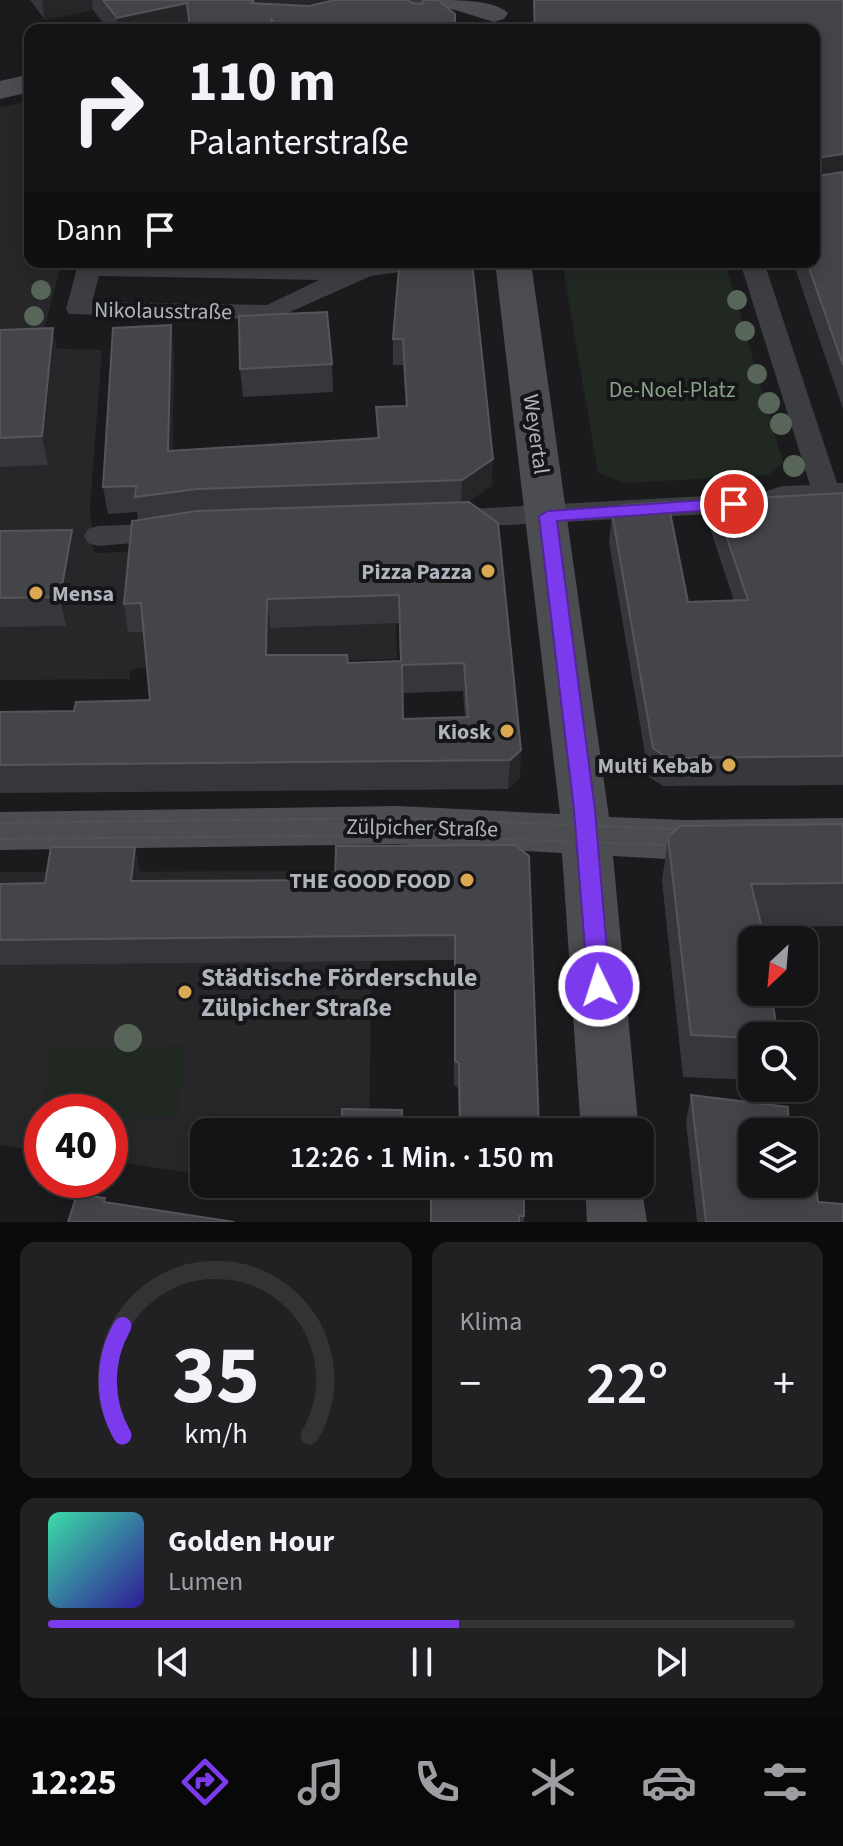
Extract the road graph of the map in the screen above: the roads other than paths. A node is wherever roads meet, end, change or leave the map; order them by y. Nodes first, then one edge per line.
1 (452, 0) edge
2 (494, 14) edge
3 (389, 268) edge
4 (514, 268) edge
5 (754, 268) edge
6 (361, 273) junction
7 (834, 492) edge
8 (548, 516) junction
9 (421, 520) edge
10 (200, 527) edge
11 (98, 536) dead end
12 (0, 831) edge
13 (587, 833) junction
14 (843, 837) edge
15 (609, 1118) edge
16 (615, 1198) edge
17 (617, 1222) edge

1 - 2 street
3 - 6 street, Nikolausstraße
4 - 8 street, Weyertal
5 - 7 street
6 - 6 street, Nikolausstraße
7 - 8 street
8 - 9 street
8 - 13 street, Weyertal
10 - 11 street
12 - 13 street, Zülpicher Straße
13 - 14 street, Zülpicher Straße
13 - 15 street, Weyertal
16 - 17 street

